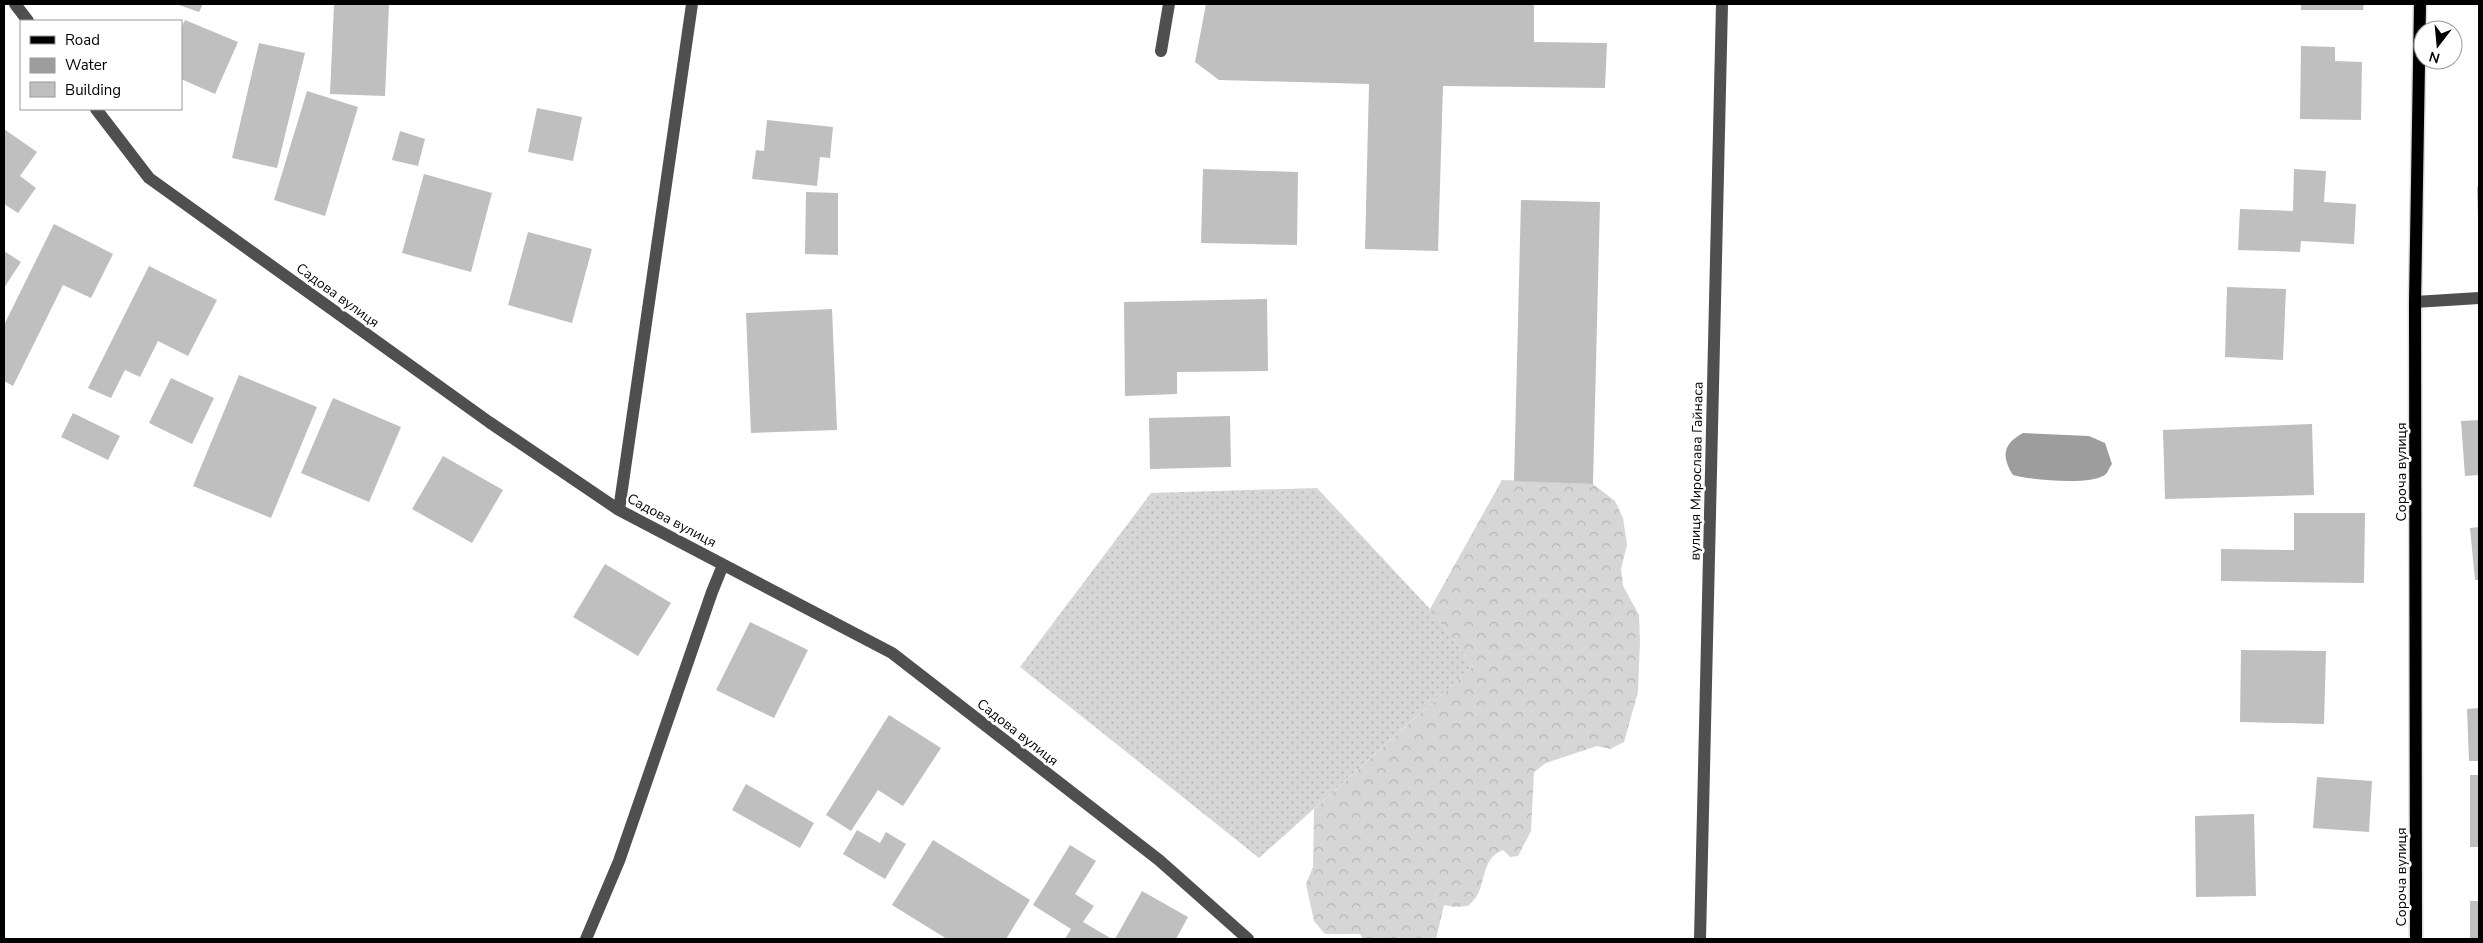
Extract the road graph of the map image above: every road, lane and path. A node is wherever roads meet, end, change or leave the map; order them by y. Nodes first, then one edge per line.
1 (15, 4) edge
2 (692, 4) edge
3 (1169, 4) edge
4 (1722, 4) edge
5 (2420, 4) edge
6 (27, 20) edge
7 (1161, 51) dead end
8 (97, 110) edge
9 (2479, 298) edge
10 (2415, 302) junction
11 (619, 510) junction
12 (723, 565) junction
13 (586, 939) edge
14 (1248, 939) edge
15 (1700, 939) edge
16 (2416, 939) edge

1 - 6 street
2 - 11 street
3 - 7 street
4 - 15 street, вулиця Мирослава Гайнаса
5 - 10 main road, Сороча вулиця
8 - 11 street, Садова вулиця
9 - 10 street
10 - 16 main road, Сороча вулиця
11 - 12 street, Садова вулиця
12 - 13 street
12 - 14 street, Садова вулиця

